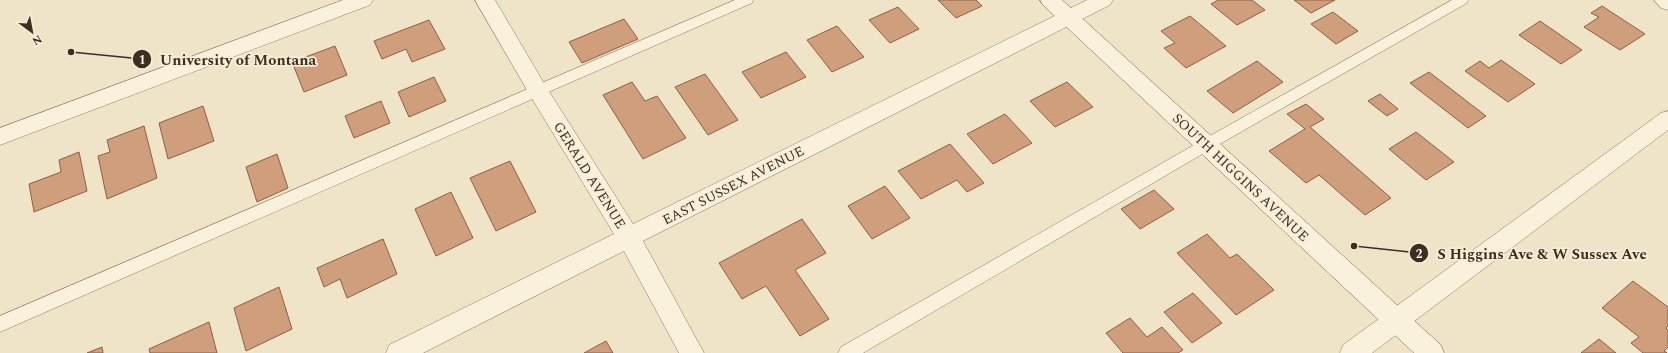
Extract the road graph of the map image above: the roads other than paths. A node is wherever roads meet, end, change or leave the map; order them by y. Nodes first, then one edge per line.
1 (363, 0) edge
2 (485, 0) edge
3 (747, 0) edge
4 (1050, 0) edge
5 (1104, 0) edge
6 (1462, 0) edge
7 (1664, 0) edge
8 (1668, 3) edge
9 (1068, 17) junction
10 (538, 91) junction
11 (1668, 119) edge
12 (0, 136) edge
13 (1206, 145) junction
14 (629, 238) junction
15 (1397, 320) junction
16 (0, 324) edge
17 (398, 353) edge
18 (692, 353) edge
19 (847, 353) edge
20 (1352, 353) edge
21 (1432, 353) edge

1 - 12 street
2 - 10 street, GERALD AVENUE
3 - 10 lane
4 - 9 street, SOUTH HIGGINS AVENUE
5 - 9 street, EAST SUSSEX AVENUE
6 - 13 lane
7 - 8 street
9 - 13 street, SOUTH HIGGINS AVENUE
9 - 14 street, EAST SUSSEX AVENUE
10 - 14 street, GERALD AVENUE
10 - 16 lane
11 - 15 street
13 - 15 street, SOUTH HIGGINS AVENUE
13 - 19 lane
14 - 17 street, EAST SUSSEX AVENUE
14 - 18 street, GERALD AVENUE
15 - 20 street
15 - 21 street, SOUTH HIGGINS AVENUE

